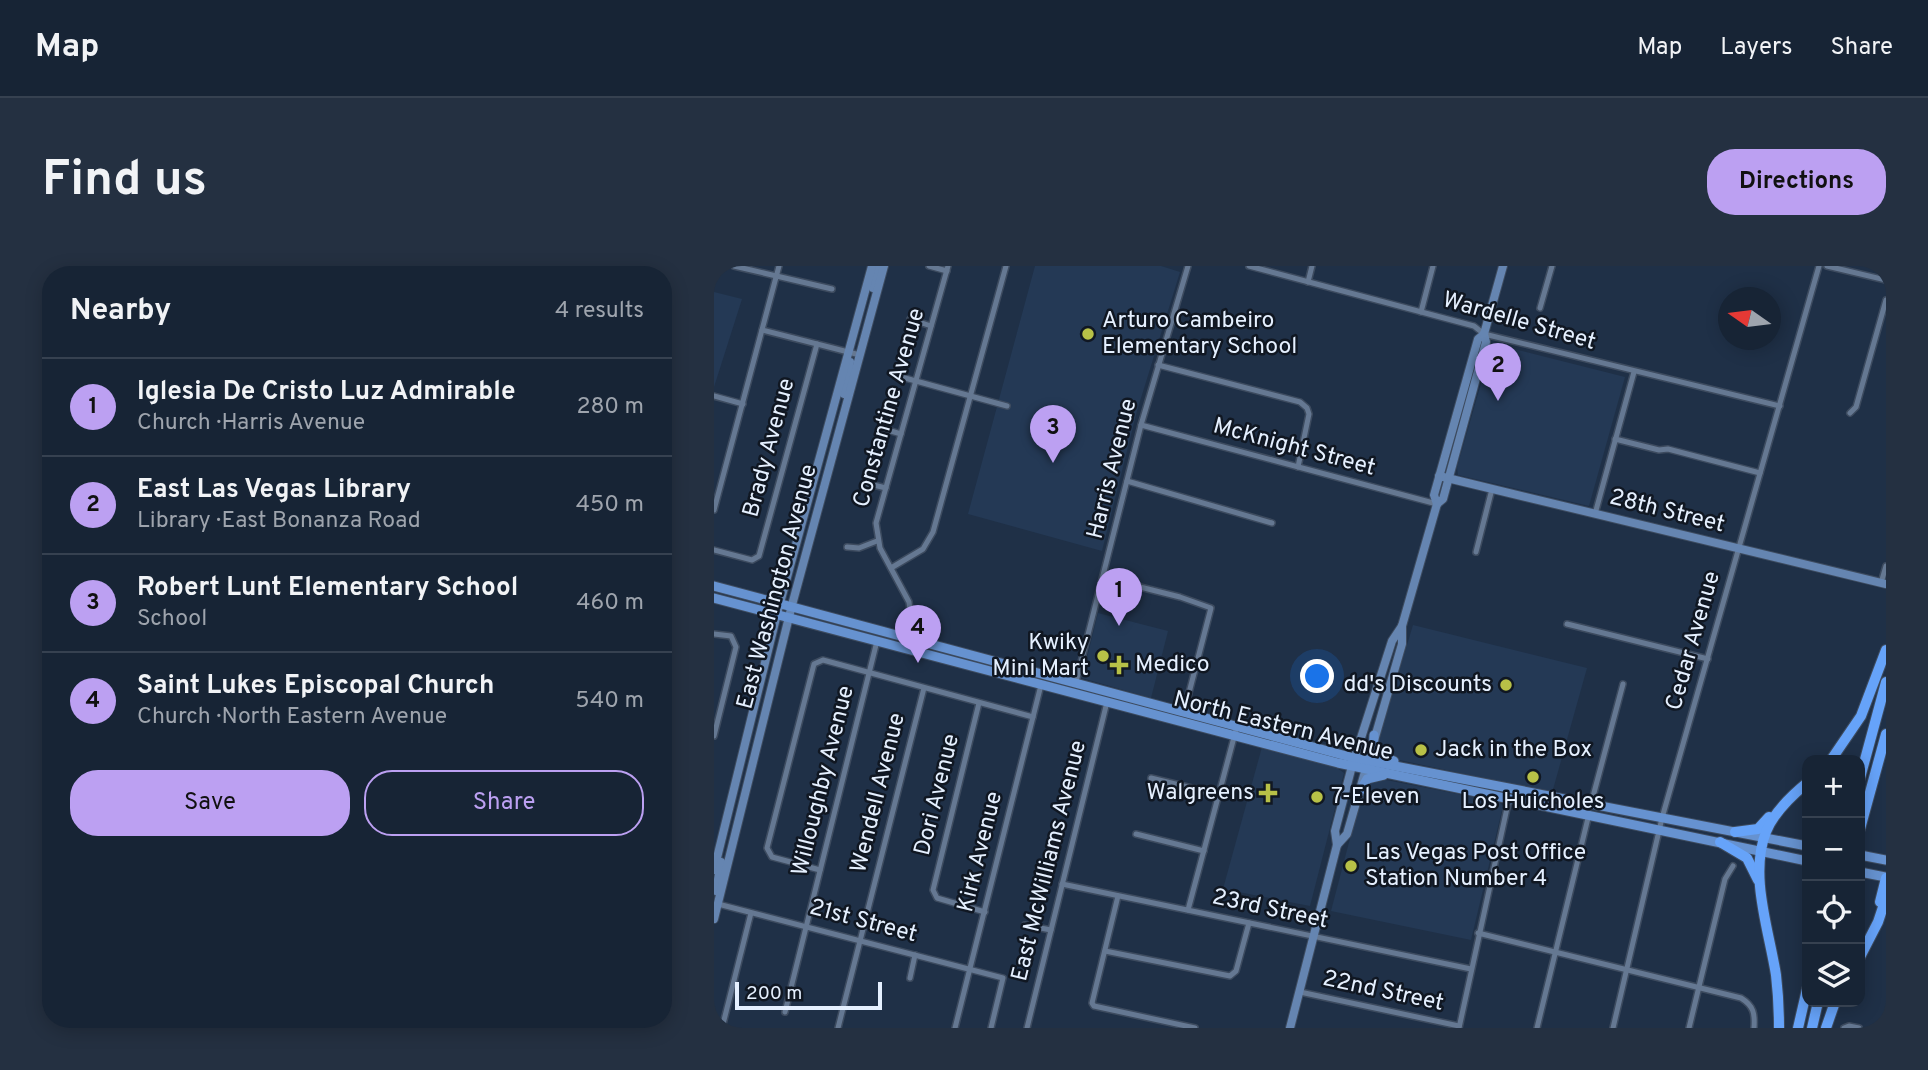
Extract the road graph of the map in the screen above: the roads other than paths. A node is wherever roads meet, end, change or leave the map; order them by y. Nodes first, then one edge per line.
1 (734, 266) edge
2 (779, 266) edge
3 (872, 266) edge
4 (877, 266) edge
5 (884, 266) edge
6 (929, 266) edge
7 (1006, 266) edge
8 (1188, 266) edge
9 (1249, 266) edge
10 (1312, 266) edge
11 (1425, 266) edge
12 (1503, 266) edge
13 (1552, 266) edge
14 (1819, 266) edge
15 (1827, 266) edge
16 (1433, 267) edge
17 (947, 269) edge
18 (776, 277) junction
19 (1886, 281) edge
20 (1308, 282) junction
21 (832, 289) dead end
22 (1886, 300) edge
23 (1540, 308) dead end
24 (1420, 312) junction
25 (871, 315) junction
26 (910, 319) dead end
27 (931, 326) junction
28 (762, 330) junction
29 (1484, 334) junction
30 (817, 344) junction
31 (853, 354) junction
32 (1158, 365) junction
33 (1634, 372) junction
34 (894, 375) dead end
35 (916, 381) junction
36 (714, 396) edge
37 (970, 396) junction
38 (743, 404) junction
39 (1007, 406) dead end
40 (1780, 406) junction
41 (1850, 414) dead end
42 (1141, 425) junction
43 (881, 428) dead end
44 (901, 434) junction
45 (1615, 439) junction
46 (1298, 467) junction
47 (1760, 472) junction
48 (1439, 476) junction
49 (1449, 478) junction
50 (1127, 481) junction
51 (865, 482) dead end
52 (886, 488) junction
53 (1492, 489) junction
54 (1437, 504) junction
55 (714, 510) edge
56 (1595, 514) junction
57 (1272, 523) dead end
58 (877, 541) junction
59 (847, 547) dead end
60 (1738, 549) junction
61 (714, 550) edge
62 (1476, 552) dead end
63 (1886, 566) edge
64 (891, 568) junction
65 (1104, 578) junction
66 (1883, 584) edge
67 (714, 586) edge
68 (714, 598) edge
69 (780, 602) junction
70 (792, 605) junction
71 (777, 614) junction
72 (789, 617) junction
73 (1567, 624) dead end
74 (1402, 625) junction
75 (714, 634) edge
76 (902, 636) junction
77 (867, 637) junction
78 (877, 640) junction
79 (1392, 641) junction
80 (1886, 650) edge
81 (1708, 659) junction
82 (1393, 672) junction
83 (869, 674) junction
84 (1025, 680) junction
85 (1076, 682) junction
86 (1886, 682) edge
87 (1041, 684) junction
88 (1623, 684) dead end
89 (924, 688) junction
90 (1107, 702) junction
91 (979, 703) junction
92 (1154, 704) junction
93 (1184, 712) junction
94 (1033, 717) junction
95 (1236, 731) junction
96 (1886, 734) edge
97 (1374, 735) junction
98 (714, 736) edge
99 (1835, 755) edge
100 (1865, 760) edge
101 (1353, 762) junction
102 (1366, 765) junction
103 (1408, 768) junction
104 (1389, 774) junction
105 (1151, 778) dead end
106 (1484, 783) junction
107 (1454, 788) junction
108 (1802, 788) edge
109 (1510, 794) junction
110 (1220, 795) junction
111 (1357, 796) junction
112 (1787, 801) junction
113 (1591, 804) junction
114 (1589, 814) junction
115 (1662, 818) junction
116 (1863, 818) edge
117 (724, 828) junction
118 (1660, 829) junction
119 (1735, 832) junction
120 (1136, 834) dead end
121 (1764, 838) junction
122 (1720, 842) junction
123 (1337, 845) junction
124 (1802, 845) edge
125 (1204, 851) junction
126 (1761, 852) junction
127 (1865, 856) edge
128 (1802, 860) edge
129 (1886, 860) edge
130 (1733, 866) dead end
131 (714, 870) edge
132 (820, 870) junction
133 (1865, 873) edge
134 (1886, 878) edge
135 (1062, 884) junction
136 (1762, 892) junction
137 (1118, 896) junction
138 (1886, 898) edge
139 (715, 902) edge
140 (1188, 910) junction
141 (985, 912) junction
142 (751, 913) junction
143 (714, 919) edge
144 (1249, 923) junction
145 (1026, 925) dead end
146 (806, 927) junction
147 (1051, 930) junction
148 (1478, 933) junction
149 (1314, 936) junction
150 (1869, 939) junction
151 (860, 941) junction
152 (1865, 947) edge
153 (1105, 951) junction
154 (1555, 952) junction
155 (915, 955) junction
156 (1471, 969) junction
157 (970, 970) junction
158 (1628, 970) junction
159 (910, 978) dead end
160 (1699, 988) junction
161 (1300, 992) junction
162 (1803, 1007) edge
163 (1817, 1007) edge
164 (1833, 1007) edge
165 (785, 1012) dead end
166 (1459, 1027) edge
167 (1845, 1027) edge
168 (722, 1028) edge
169 (838, 1028) edge
170 (955, 1028) edge
171 (990, 1028) edge
172 (1027, 1028) edge
173 (1195, 1028) edge
174 (1290, 1028) edge
175 (1537, 1028) edge
176 (1613, 1028) edge
177 (1689, 1028) edge
178 (1754, 1028) edge
179 (1779, 1028) edge
180 (1798, 1028) edge
181 (1812, 1028) edge
182 (1826, 1028) edge
183 (1859, 1028) edge

1 - 18 street
2 - 18 street
3 - 31 main road, East Washington Avenue
4 - 25 main road
5 - 25 main road, East Washington Avenue
6 - 17 street
7 - 37 street
8 - 32 street, Harris Avenue
9 - 20 street, Wardelle Street
10 - 20 street
11 - 16 street
12 - 29 main road
13 - 23 street
14 - 40 street, Cedar Avenue
15 - 19 street
16 - 24 street
17 - 27 street, Constantine Avenue
18 - 21 street
18 - 28 street
20 - 24 street, Wardelle Street
22 - 41 street
24 - 29 street, Wardelle Street
25 - 31 main road, East Washington Avenue
26 - 27 street
27 - 35 street, Constantine Avenue
28 - 30 street
28 - 38 street
29 - 33 street, Wardelle Street
29 - 48 main road
29 - 49 main road
30 - 31 street
30 - 61 street, Brady Avenue
31 - 69 main road, East Washington Avenue
31 - 70 main road, East Washington Avenue
32 - 42 street, Harris Avenue
32 - 46 street
33 - 40 street, Wardelle Street
33 - 45 street
34 - 35 street
35 - 37 street
35 - 44 street, Constantine Avenue
36 - 38 street
37 - 39 street
37 - 64 street
38 - 55 street
40 - 47 street, Cedar Avenue
42 - 46 street, McKnight Street
42 - 50 street, Harris Avenue
43 - 44 street
44 - 52 street, Constantine Avenue
45 - 47 street
45 - 56 street
46 - 54 street, McKnight Street
47 - 60 street, Cedar Avenue
48 - 49 main road, 28th Street
48 - 54 main road
49 - 53 main road, 28th Street
49 - 54 main road
50 - 57 street
50 - 65 street, Harris Avenue
51 - 52 street
52 - 58 street, Constantine Avenue
53 - 56 main road, 28th Street
53 - 62 street
54 - 74 main road
56 - 60 main road, 28th Street
58 - 59 street
58 - 64 street, Constantine Avenue
60 - 66 main road, 28th Street
60 - 81 street, Cedar Avenue
63 - 66 street
64 - 76 street, Constantine Avenue
65 - 85 street, Harris Avenue
65 - 93 street
67 - 69 main road, North Eastern Avenue
68 - 71 main road, North Eastern Avenue
69 - 70 main road, North Eastern Avenue
69 - 71 main road, East Washington Avenue
70 - 72 main road, East Washington Avenue
70 - 76 main road, North Eastern Avenue
71 - 72 main road, North Eastern Avenue
71 - 117 main road, East Washington Avenue
72 - 77 main road, North Eastern Avenue
72 - 139 main road, East Washington Avenue
73 - 81 street
74 - 79 main road
74 - 82 main road
75 - 98 street
76 - 77 main road
76 - 85 main road, North Eastern Avenue
77 - 78 main road, North Eastern Avenue
78 - 83 street, Willoughby Avenue
78 - 84 main road, North Eastern Avenue
79 - 82 main road
79 - 101 main road
80 - 99 highway
81 - 115 street, Cedar Avenue
82 - 97 main road
83 - 89 street
83 - 132 street, Willoughby Avenue
83 - 132 street
84 - 85 main road
84 - 87 main road, North Eastern Avenue
85 - 92 main road, North Eastern Avenue
86 - 100 highway
87 - 90 main road, North Eastern Avenue
87 - 94 street, Kirk Avenue
88 - 113 street
89 - 91 street
89 - 151 street, Wendell Avenue
90 - 92 main road
90 - 95 main road, North Eastern Avenue
90 - 135 street, East McWilliams Avenue
91 - 94 street
91 - 141 street, Dori Avenue
92 - 93 main road, North Eastern Avenue
93 - 95 main road, North Eastern Avenue
94 - 141 street, Kirk Avenue
95 - 101 main road, North Eastern Avenue
95 - 110 street
96 - 116 highway
97 - 102 main road
97 - 103 main road
101 - 102 main road, North Eastern Avenue
101 - 123 main road
102 - 103 main road, North Eastern Avenue
102 - 104 main road, North Eastern Avenue
102 - 111 main road
103 - 106 main road, North Eastern Avenue
104 - 107 main road, North Eastern Avenue
104 - 111 main road
105 - 110 street
106 - 107 main road
106 - 109 main road, North Eastern Avenue
107 - 109 main road, North Eastern Avenue
108 - 112 highway
109 - 113 main road, North Eastern Avenue
109 - 114 main road, North Eastern Avenue
109 - 148 street
110 - 125 street
111 - 123 main road
112 - 119 highway
112 - 121 highway
113 - 115 main road, North Eastern Avenue
114 - 118 main road, North Eastern Avenue
114 - 154 street
115 - 118 street, Cedar Avenue
115 - 119 main road, North Eastern Avenue
117 - 131 main road, East Washington Avenue
117 - 139 main road
118 - 122 main road, North Eastern Avenue
118 - 158 street, Cedar Avenue
119 - 121 main road, North Eastern Avenue
120 - 125 street
121 - 124 main road, North Eastern Avenue
121 - 126 highway
122 - 126 main road, North Eastern Avenue
122 - 136 highway
123 - 149 main road
125 - 140 street
126 - 128 main road, North Eastern Avenue
126 - 136 highway
127 - 129 main road
130 - 160 street
132 - 146 street, Willoughby Avenue
133 - 134 main road
134 - 150 highway
135 - 137 street, 23rd Street
135 - 147 street, East McWilliams Avenue
136 - 179 highway
137 - 140 street, 23rd Street
137 - 153 street
138 - 150 highway
139 - 142 street, 21st Street
139 - 143 main road, East Washington Avenue
140 - 144 street, 23rd Street
141 - 157 street, Kirk Avenue
142 - 146 street, 21st Street
142 - 168 street
144 - 149 street, 23rd Street
144 - 153 street
145 - 147 street
146 - 151 street, 21st Street
146 - 165 street, Willoughby Avenue
147 - 172 street, East McWilliams Avenue
148 - 154 street
148 - 156 street
149 - 156 street, 23rd Street
149 - 161 main road
150 - 152 highway
151 - 155 street, 21st Street
151 - 169 street, Wendell Avenue
153 - 173 street
154 - 158 street
154 - 175 street
155 - 157 street, 21st Street
155 - 159 street
156 - 166 street
157 - 170 street, Kirk Avenue
157 - 171 street, 21st Street
158 - 160 street
158 - 176 street, Cedar Avenue
160 - 177 street
160 - 178 street
161 - 166 street, 22nd Street
161 - 174 main road
162 - 180 highway
163 - 181 highway
164 - 182 highway
167 - 183 street

